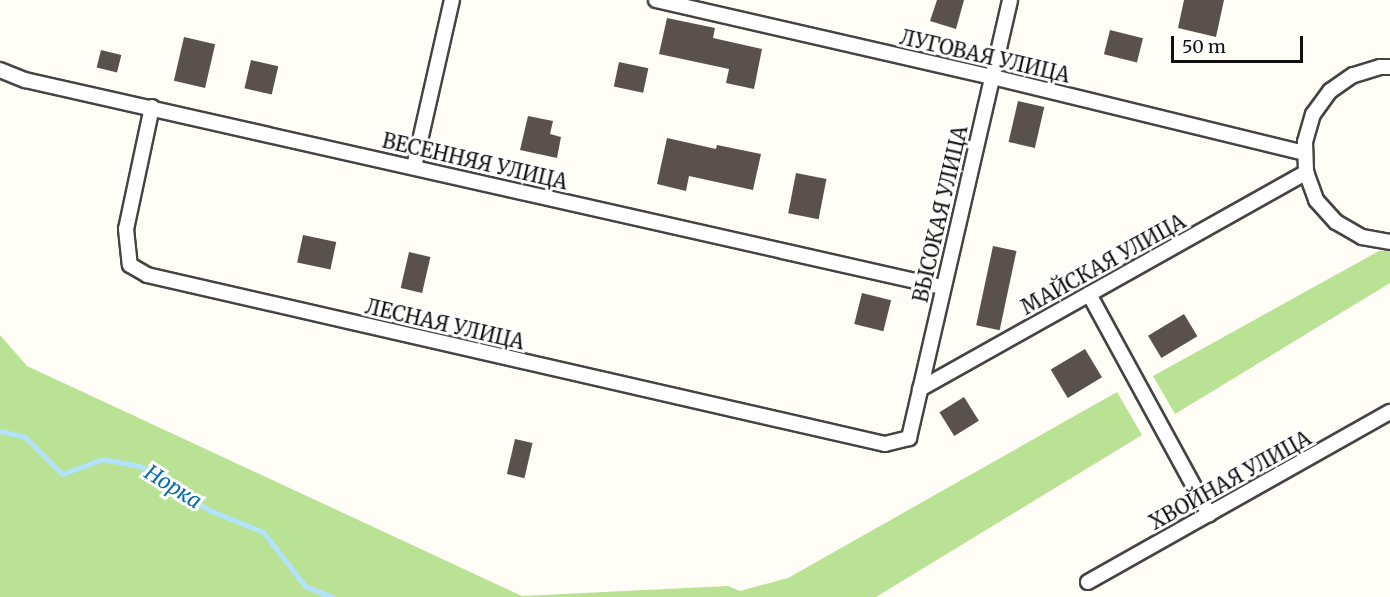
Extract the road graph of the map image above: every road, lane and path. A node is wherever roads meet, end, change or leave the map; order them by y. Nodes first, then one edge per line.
1 (452, 0) edge
2 (656, 0) edge
3 (1010, 0) edge
4 (1390, 67) edge
5 (0, 70) edge
6 (993, 77) junction
7 (152, 107) junction
8 (1305, 153) junction
9 (414, 167) junction
10 (1306, 172) junction
11 (1390, 242) edge
12 (942, 287) junction
13 (1089, 294) junction
14 (920, 389) junction
15 (1390, 412) edge
16 (909, 438) joint
17 (1209, 514) junction
18 (1088, 582) dead end

1 - 9 street
2 - 6 street, ЛУГОВАЯ УЛИЦА
3 - 6 street, ВЫСОКАЯ УЛИЦА
4 - 8 street
5 - 7 street, ВЕСЕННЯЯ УЛИЦА
6 - 8 street, ЛУГОВАЯ УЛИЦА
6 - 12 street, ВЫСОКАЯ УЛИЦА
7 - 9 street, ВЕСЕННЯЯ УЛИЦА
7 - 16 street, ЛЕСНАЯ УЛИЦА
8 - 10 street
9 - 12 street, ВЕСЕННЯЯ УЛИЦА
10 - 11 street
10 - 13 street, МАЙСКАЯ УЛИЦА
12 - 14 street, ВЫСОКАЯ УЛИЦА
13 - 14 street, МАЙСКАЯ УЛИЦА
13 - 17 street
14 - 16 street, ВЫСОКАЯ УЛИЦА
15 - 17 street, ХВОЙНАЯ УЛИЦА
17 - 18 street, ХВОЙНАЯ УЛИЦА

